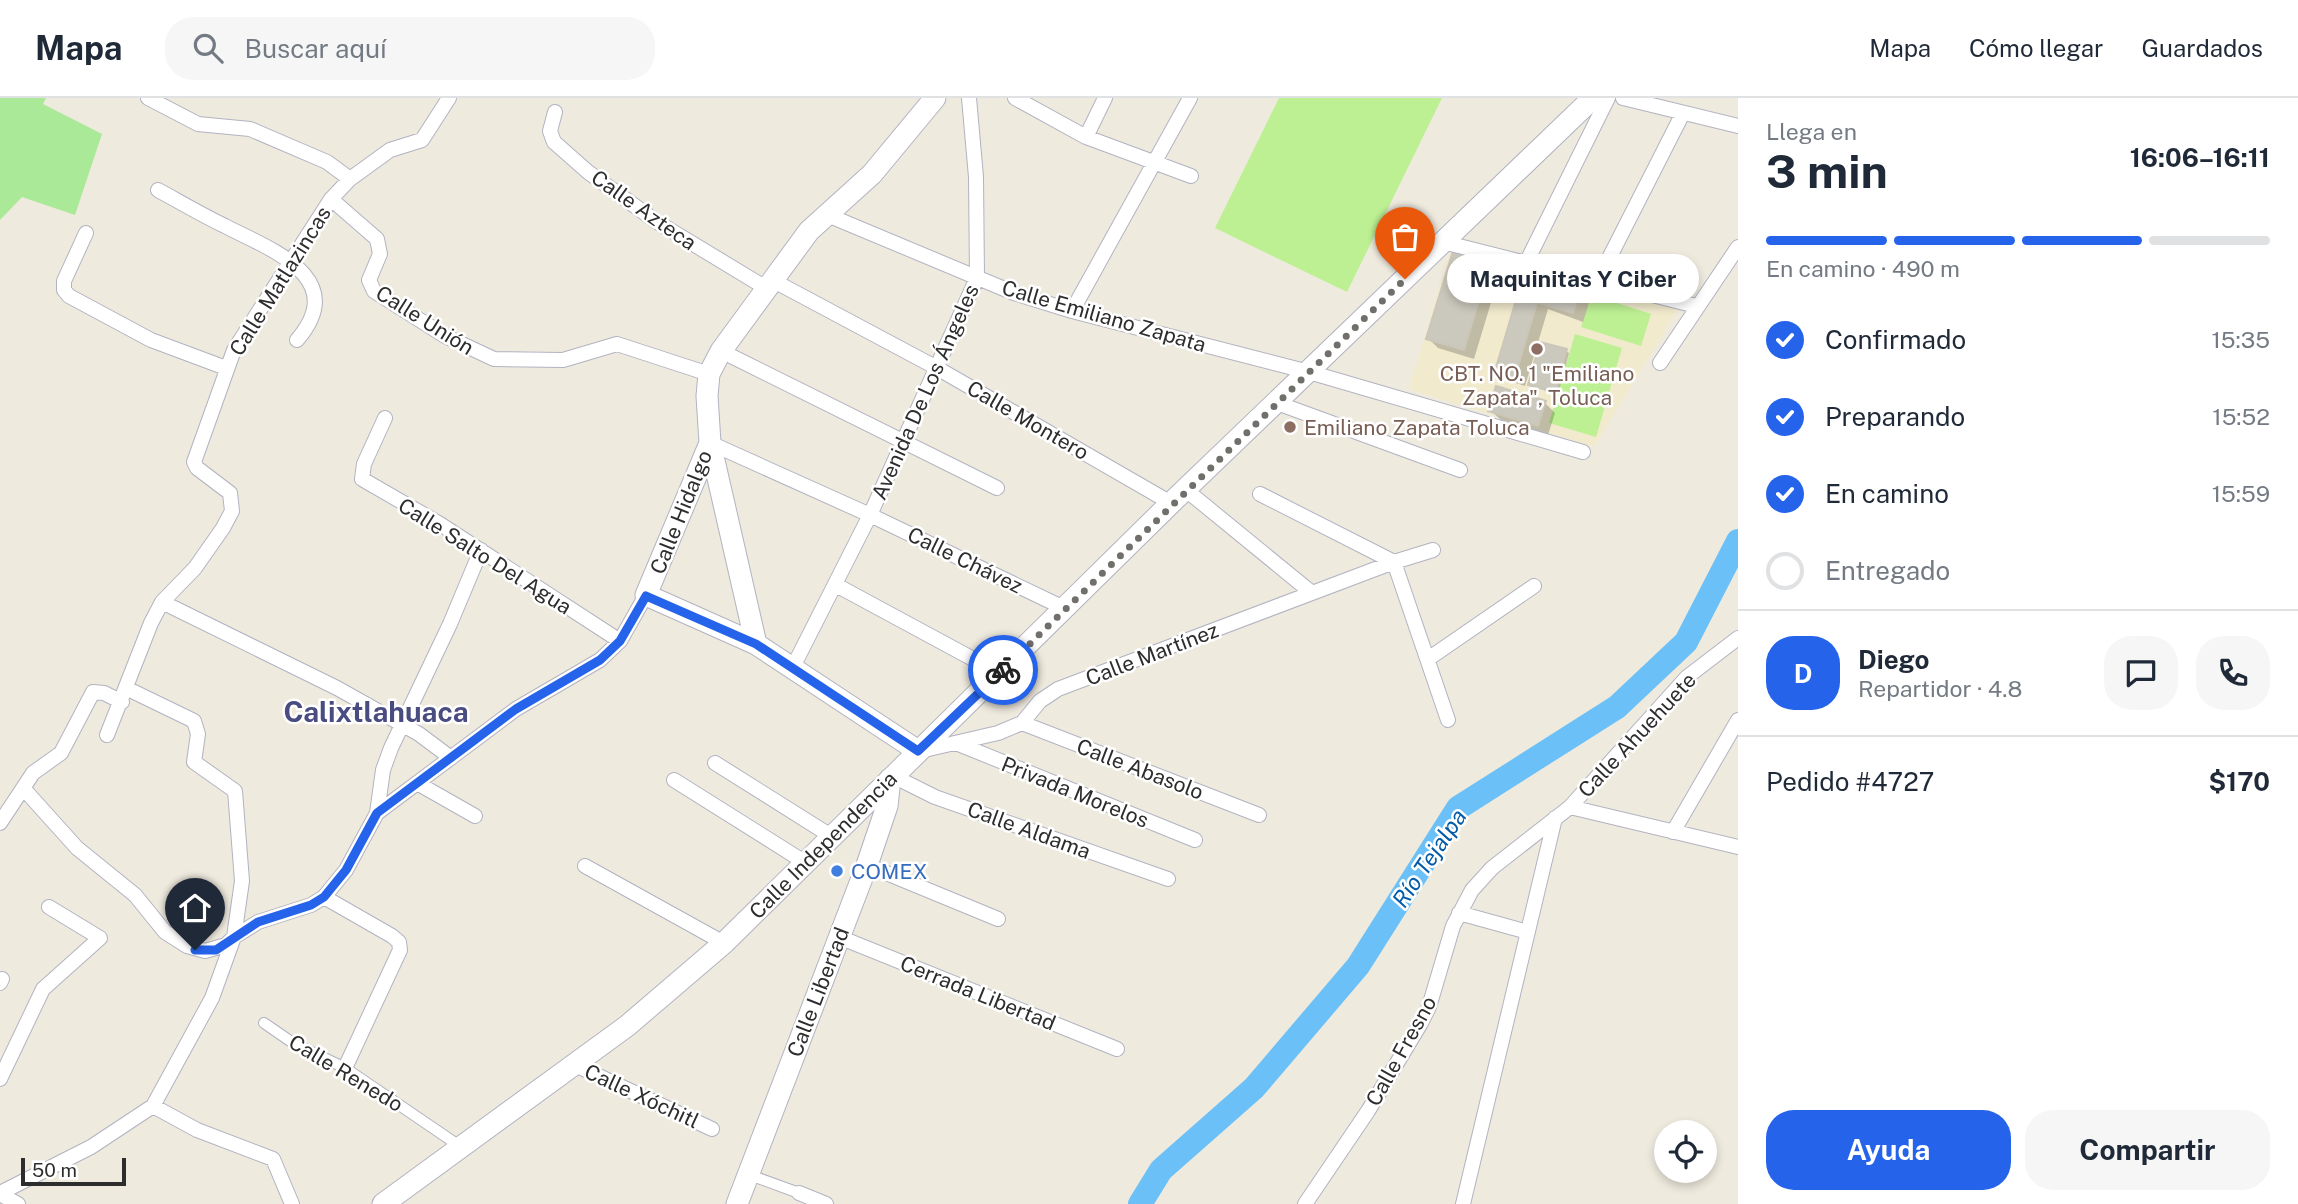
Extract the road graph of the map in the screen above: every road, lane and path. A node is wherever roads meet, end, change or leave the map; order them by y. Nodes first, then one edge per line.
1 (148, 98) edge
2 (449, 98) edge
3 (935, 98) edge
4 (969, 98) edge
5 (1015, 98) edge
6 (1105, 98) edge
7 (1190, 98) edge
8 (1592, 98) edge
9 (1608, 98) edge
10 (1623, 98) edge
11 (555, 112) dead end
12 (1684, 113) junction
13 (1738, 126) edge
14 (1086, 137) junction
15 (1155, 164) junction
16 (1191, 176) dead end
17 (350, 179) junction
18 (158, 190) dead end
19 (331, 199) junction
20 (825, 214) junction
21 (86, 233) dead end
22 (1443, 242) junction
23 (1738, 247) edge
24 (291, 259) junction
25 (1526, 263) junction
26 (977, 278) junction
27 (1598, 282) junction
28 (769, 284) junction
29 (1696, 306) junction
30 (1072, 311) junction
31 (297, 341) dead end
32 (721, 351) junction
33 (1660, 363) dead end
34 (226, 368) junction
35 (937, 368) junction
36 (1309, 372) junction
37 (709, 374) junction
38 (1277, 403) junction
39 (385, 418) dead end
40 (710, 443) junction
41 (901, 443) junction
42 (1583, 452) dead end
43 (1460, 470) dead end
44 (997, 488) dead end
45 (1260, 494) dead end
46 (1179, 496) junction
47 (870, 515) junction
48 (481, 550) junction
49 (1433, 550) dead end
50 (1394, 562) junction
51 (836, 585) junction
52 (1534, 586) dead end
53 (1312, 593) junction
54 (646, 596) junction
55 (162, 602) junction
56 (1066, 609) junction
57 (1738, 638) edge
58 (620, 641) junction
59 (756, 644) junction
60 (1428, 659) junction
61 (793, 667) junction
62 (999, 673) junction
63 (125, 696) junction
64 (1448, 720) dead end
65 (1738, 720) edge
66 (1022, 723) junction
67 (401, 724) junction
68 (107, 735) dead end
69 (956, 743) junction
70 (918, 751) junction
71 (451, 758) junction
72 (715, 763) dead end
73 (891, 777) junction
74 (674, 780) dead end
75 (418, 783) junction
76 (23, 788) junction
77 (1570, 807) junction
78 (377, 813) junction
79 (1259, 815) dead end
80 (475, 816) dead end
81 (1555, 818) junction
82 (0, 823) edge
83 (1673, 832) junction
84 (831, 836) junction
85 (1195, 840) dead end
86 (1735, 842) edge
87 (806, 863) junction
88 (867, 865) junction
89 (585, 866) dead end
90 (1168, 879) dead end
91 (324, 897) junction
92 (49, 907) dead end
93 (1459, 913) junction
94 (998, 919) dead end
95 (1528, 932) junction
96 (234, 937) junction
97 (839, 937) junction
98 (724, 943) junction
99 (264, 1023) dead end
100 (1117, 1049) dead end
101 (573, 1064) junction
102 (345, 1068) junction
103 (0, 1078) edge
104 (153, 1106) junction
105 (712, 1129) dead end
106 (461, 1147) junction
107 (747, 1174) junction
108 (799, 1193) joint
109 (0, 1194) edge
110 (18, 1204) edge
111 (292, 1204) edge
112 (383, 1204) edge
113 (737, 1204) edge
114 (826, 1204) edge
115 (1305, 1204) edge
116 (1463, 1204) edge

1 - 17 street
2 - 17 street, Calle Matlazincas
3 - 20 main road, Calle Hidalgo
4 - 26 street, Avenida De Los Ángeles
5 - 14 street
6 - 14 street
7 - 15 street
8 - 22 main road, Calle Independencia
9 - 25 street
10 - 12 street
11 - 28 street, Calle Azteca
12 - 13 street
12 - 27 street
14 - 15 street
15 - 16 street
15 - 30 street
17 - 19 street, Calle Matlazincas
18 - 24 street
19 - 24 street, Calle Matlazincas
19 - 37 street, Calle Unión
20 - 26 street, Calle Emiliano Zapata
20 - 28 main road, Calle Hidalgo
21 - 34 street
22 - 25 street
22 - 36 main road, Calle Independencia
23 - 29 street
24 - 31 street
24 - 34 street, Calle Matlazincas
25 - 27 street
26 - 30 street, Calle Emiliano Zapata
26 - 35 street, Avenida De Los Ángeles
27 - 29 street
28 - 32 main road, Calle Hidalgo
28 - 35 street, Calle Montero
29 - 33 street
30 - 36 street, Calle Emiliano Zapata
32 - 37 main road, Calle Hidalgo
32 - 41 street
34 - 55 street, Calle Matlazincas
35 - 41 street, Avenida De Los Ángeles
35 - 46 street, Calle Montero
36 - 38 main road, Calle Independencia
36 - 42 street, Calle Emiliano Zapata
37 - 40 main road, Calle Hidalgo
38 - 43 street
38 - 46 main road, Calle Independencia
39 - 48 street, Calle Salto Del Agua
40 - 47 street, Calle Chávez
40 - 54 main road, Calle Hidalgo
40 - 59 main road
41 - 44 street
41 - 47 street, Avenida De Los Ángeles
45 - 50 street
46 - 53 street, Calle Montero
46 - 56 main road, Calle Independencia
47 - 51 street, Avenida De Los Ángeles
47 - 56 street, Calle Chávez
48 - 58 street, Calle Salto Del Agua
48 - 67 street
49 - 50 street, Calle Martínez
50 - 53 street, Calle Martínez
50 - 60 street
51 - 61 street, Avenida De Los Ángeles
51 - 62 street
52 - 60 street
53 - 66 street, Calle Martínez
54 - 58 street, Calle Hidalgo
54 - 59 main road
55 - 63 street
55 - 67 street
56 - 62 main road, Calle Independencia
57 - 77 street, Calle Ahuehuete
58 - 71 street, Calle Hidalgo
59 - 61 main road
60 - 64 street
61 - 70 main road
62 - 70 main road, Calle Independencia
63 - 68 street
63 - 76 street
63 - 96 street
65 - 83 street
66 - 69 street
66 - 79 street, Calle Abasolo
67 - 71 street
67 - 78 street
69 - 70 street
69 - 85 street, Privada Morelos
70 - 73 main road, Calle Independencia
71 - 75 street, Calle Hidalgo
72 - 84 street
73 - 84 main road, Calle Independencia
73 - 88 main road, Calle Libertad
73 - 90 street, Calle Aldama
74 - 87 street
75 - 78 street, Calle Hidalgo
75 - 80 street
76 - 82 street
76 - 96 street, Calle Hidalgo
77 - 81 street, Calle Fresno
77 - 83 street
78 - 91 street, Calle Hidalgo
81 - 93 street, Calle Fresno
81 - 95 street
83 - 86 street
84 - 87 main road, Calle Independencia
87 - 98 main road, Calle Independencia
88 - 94 street
88 - 97 main road, Calle Libertad
89 - 98 street
91 - 96 street, Calle Hidalgo
91 - 102 street
92 - 103 street
93 - 95 street
93 - 115 street, Calle Fresno
95 - 116 street
96 - 104 street
97 - 100 street, Cerrada Libertad
97 - 107 main road, Calle Libertad
98 - 101 main road, Calle Independencia
99 - 102 street, Calle Renedo
101 - 105 street, Calle Xóchitl
101 - 106 main road, Calle Independencia
102 - 106 street, Calle Renedo
104 - 109 street
104 - 111 street
106 - 112 main road, Calle Independencia
107 - 108 street
107 - 113 main road, Calle Libertad
108 - 114 street
109 - 110 street

